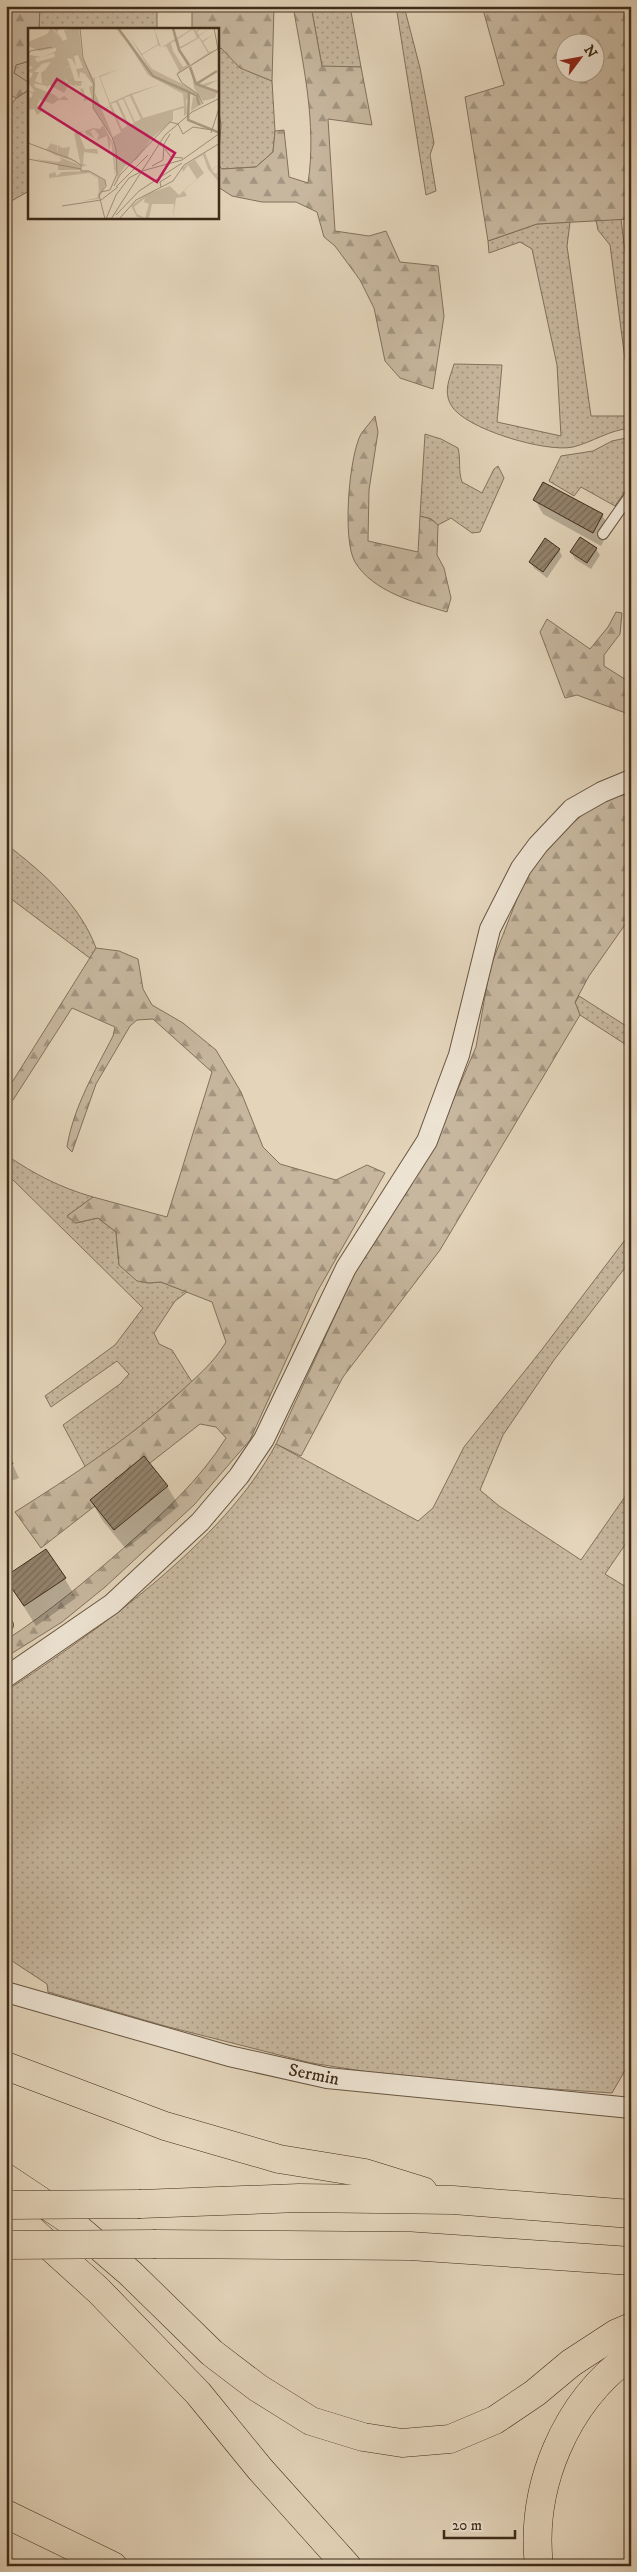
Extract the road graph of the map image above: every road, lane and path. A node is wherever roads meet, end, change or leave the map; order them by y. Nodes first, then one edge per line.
1 (631, 494) edge
2 (603, 534) dead end
3 (631, 780) edge
4 (6, 1677) edge
5 (6, 1992) edge
6 (6, 2066) edge
7 (631, 2108) edge
8 (6, 2178) edge
9 (453, 2200) junction
10 (6, 2205) edge
11 (6, 2212) edge
12 (631, 2214) edge
13 (6, 2245) edge
14 (631, 2261) edge
15 (631, 2327) edge
16 (631, 2355) edge
17 (6, 2514) edge
18 (113, 2566) edge
19 (347, 2566) edge
20 (539, 2566) edge

1 - 2 lane
3 - 4 street
5 - 7 street, Sermin
6 - 9 highway
8 - 15 highway
9 - 10 highway, bridge
9 - 12 highway
11 - 19 highway
13 - 14 highway, bridge
16 - 20 highway
17 - 18 highway

